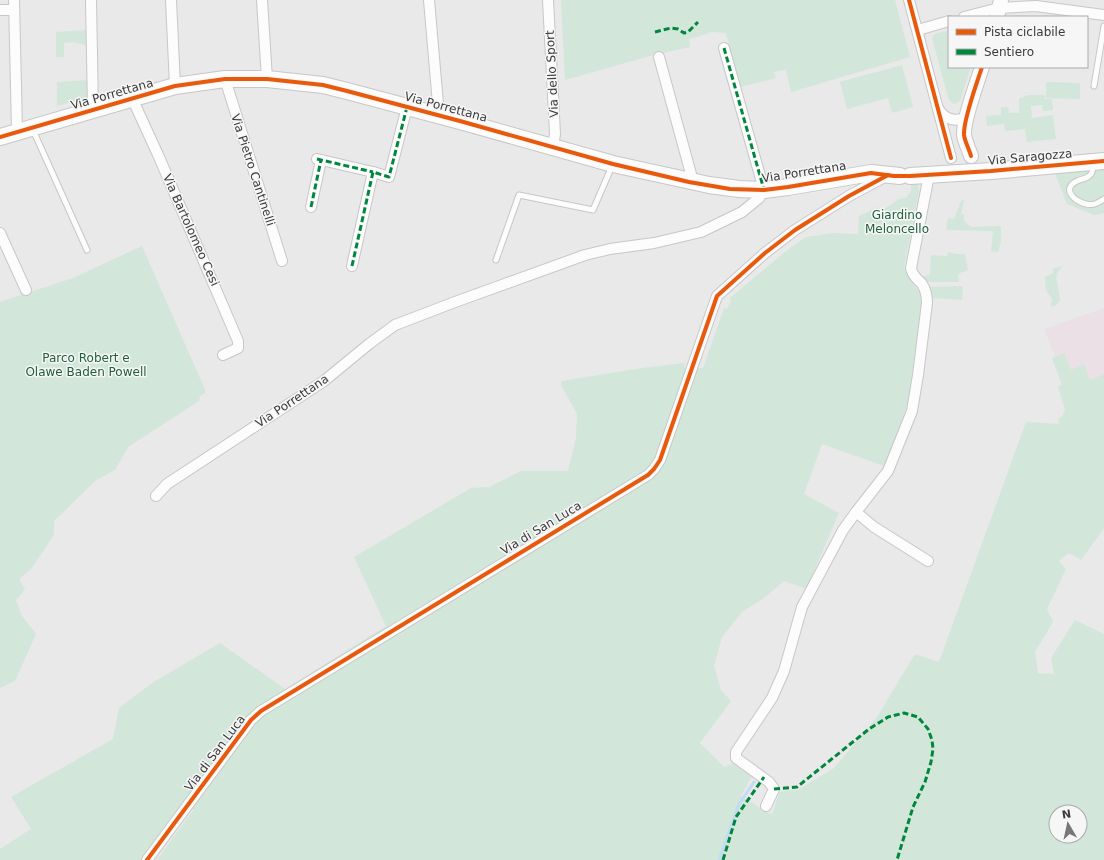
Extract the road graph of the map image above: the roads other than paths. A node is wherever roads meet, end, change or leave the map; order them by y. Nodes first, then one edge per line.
1 (91, 0) edge
2 (171, 0) edge
3 (262, 0) edge
4 (429, 0) edge
5 (548, 0) edge
6 (909, 0) edge
7 (14, 5) edge
8 (999, 8) edge
9 (0, 10) edge
10 (1104, 15) edge
11 (968, 16) edge
12 (948, 21) edge
13 (1104, 26) edge
14 (918, 30) junction
15 (724, 48) dead end
16 (659, 57) dead end
17 (982, 68) edge
18 (267, 79) junction
19 (225, 80) junction
20 (175, 86) junction
21 (1094, 86) dead end
22 (132, 98) junction
23 (407, 107) junction
24 (93, 110) junction
25 (939, 110) junction
26 (438, 115) junction
27 (966, 117) junction
28 (24, 129) junction
29 (0, 137) edge
30 (553, 147) junction
31 (1099, 161) edge
32 (972, 163) junction
33 (613, 164) junction
34 (952, 165) junction
35 (373, 172) junction
36 (929, 175) junction
37 (899, 176) junction
38 (689, 182) junction
39 (764, 190) junction
40 (1104, 199) edge
41 (310, 207) dead end
42 (0, 233) edge
43 (87, 250) dead end
44 (496, 260) dead end
45 (282, 261) dead end
46 (352, 266) dead end
47 (26, 290) dead end
48 (223, 355) dead end
49 (156, 496) dead end
50 (856, 512) junction
51 (928, 561) dead end
52 (766, 806) dead end
53 (147, 860) edge

1 - 24 street
2 - 20 street
3 - 18 street
4 - 26 street
5 - 30 street, Via dello Sport
6 - 14 street
7 - 9 street
7 - 28 street
8 - 10 street
8 - 11 street
12 - 14 street
13 - 21 lane
14 - 25 street
15 - 39 street, Via Porrettana
16 - 38 street
17 - 27 street
18 - 19 main road, Via Porrettana
18 - 23 main road, Via Porrettana
19 - 20 main road, Via Porrettana
19 - 45 street, Via Pietro Cantinelli
20 - 22 main road, Via Porrettana
22 - 24 main road, Via Porrettana
22 - 48 street, Via Bartolomeo Cesi
23 - 26 main road, Via Porrettana
23 - 35 street, Via Porrettana
24 - 28 main road, Via Porrettana
25 - 27 street
25 - 34 street
26 - 30 main road, Via Porrettana
27 - 32 street
28 - 29 main road, Via Porrettana
28 - 43 lane
30 - 33 main road, Via Porrettana
31 - 32 main road, Via Saragozza
31 - 40 lane
32 - 34 main road, Via Saragozza
33 - 38 main road, Via Porrettana
33 - 44 lane
34 - 36 main road, Via Saragozza
35 - 41 street, Via Porrettana
35 - 46 street
36 - 37 main road, Via Saragozza
36 - 50 street
37 - 39 main road, Via Porrettana
37 - 53 street, Via di San Luca
38 - 39 main road, Via Porrettana
39 - 49 street, Via Porrettana
42 - 47 street
50 - 51 street
50 - 52 street

